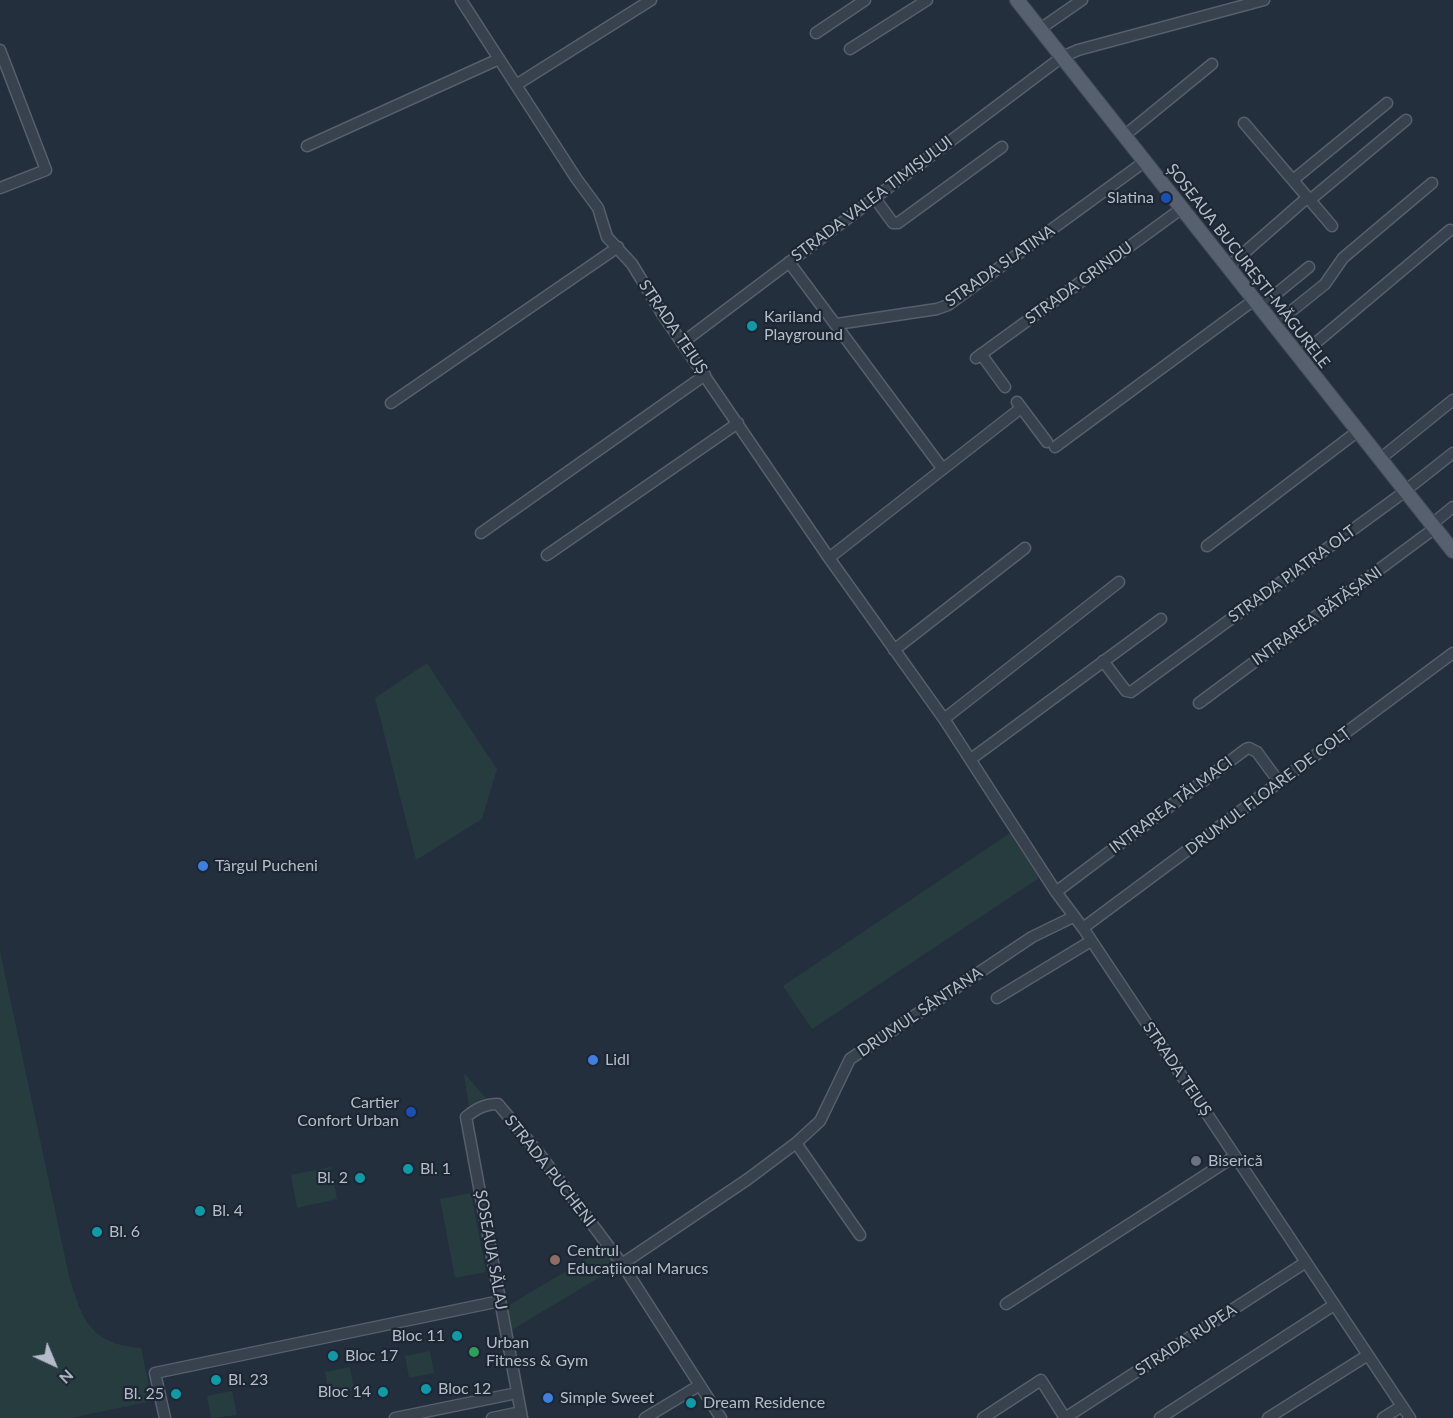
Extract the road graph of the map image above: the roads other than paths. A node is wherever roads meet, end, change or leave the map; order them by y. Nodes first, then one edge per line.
1 (651, 0) edge
2 (864, 0) edge
3 (927, 0) edge
4 (1017, 0) edge
5 (1082, 0) edge
6 (1264, 0) edge
7 (463, 1) edge
8 (1040, 29) junction
9 (816, 33) dead end
10 (850, 49) dead end
11 (0, 50) edge
12 (1062, 57) junction
13 (499, 59) junction
14 (1212, 64) dead end
15 (12, 81) junction
16 (516, 85) junction
17 (0, 86) edge
18 (1387, 103) dead end
19 (1407, 120) dead end
20 (1244, 123) dead end
21 (1124, 136) junction
22 (308, 146) dead end
23 (1002, 147) dead end
24 (1144, 162) junction
25 (1293, 180) junction
26 (1432, 183) dead end
27 (0, 188) edge
28 (874, 197) junction
29 (1309, 198) junction
30 (1181, 209) junction
31 (1332, 226) dead end
32 (1450, 230) dead end
33 (618, 248) junction
34 (789, 262) junction
35 (1228, 267) junction
36 (1309, 267) dead end
37 (1255, 301) junction
38 (837, 324) junction
39 (1274, 325) junction
40 (682, 343) junction
41 (1299, 357) junction
42 (1147, 372) dead end
43 (705, 375) junction
44 (1005, 387) dead end
45 (1453, 400) edge
46 (391, 403) dead end
47 (738, 423) junction
48 (1358, 432) junction
49 (1453, 453) edge
50 (1380, 459) junction
51 (942, 468) junction
52 (1405, 491) junction
53 (1453, 507) edge
54 (1433, 526) junction
55 (481, 533) dead end
56 (1207, 546) dead end
57 (1025, 548) dead end
58 (1453, 551) edge
59 (547, 555) dead end
60 (829, 558) junction
61 (1119, 582) dead end
62 (1161, 619) dead end
63 (894, 650) junction
64 (1453, 653) edge
65 (1103, 662) junction
66 (1199, 703) dead end
67 (944, 719) junction
68 (971, 759) junction
69 (1279, 782) junction
70 (1056, 892) junction
71 (1073, 917) junction
72 (1083, 928) junction
73 (1091, 941) junction
74 (997, 998) dead end
75 (498, 1104) joint
76 (796, 1143) junction
77 (1235, 1156) junction
78 (860, 1235) dead end
79 (1305, 1262) junction
80 (622, 1264) junction
81 (500, 1301) junction
82 (1006, 1304) dead end
83 (1335, 1305) junction
84 (1368, 1355) junction
85 (700, 1385) junction
86 (517, 1393) junction
87 (1402, 1406) junction
88 (521, 1415) edge
89 (165, 1418) edge
90 (396, 1418) edge
91 (492, 1418) edge
92 (645, 1418) edge
93 (721, 1418) edge
94 (983, 1418) edge
95 (1065, 1418) edge
96 (1160, 1418) edge
97 (1268, 1418) edge
98 (1383, 1418) edge
99 (1410, 1418) edge

1 - 16 street
2 - 9 street
3 - 10 street
4 - 8 main road, ȘOSEAUA BUCUREȘTI-MĂGURELE
5 - 8 street
6 - 12 street, STRADA VALEA TIMIȘULUI
7 - 13 street, STRADA TEIUȘ
8 - 12 main road, ȘOSEAUA BUCUREȘTI-MĂGURELE
11 - 15 street
12 - 21 main road, ȘOSEAUA BUCUREȘTI-MĂGURELE
12 - 28 street, STRADA VALEA TIMIȘULUI
13 - 16 street, STRADA TEIUȘ
13 - 22 street
14 - 21 street
15 - 17 street
15 - 27 street
16 - 33 street, STRADA TEIUȘ
18 - 25 street
19 - 29 street
20 - 25 street
21 - 24 main road, ȘOSEAUA BUCUREȘTI-MĂGURELE
23 - 28 street
24 - 30 main road, ȘOSEAUA BUCUREȘTI-MĂGURELE
24 - 38 street, STRADA SLATINA
25 - 29 street
26 - 39 street
28 - 34 street, STRADA VALEA TIMIȘULUI
29 - 31 street
29 - 35 street
30 - 35 main road, ȘOSEAUA BUCUREȘTI-MĂGURELE
30 - 44 street, STRADA GRINDU
32 - 41 street
33 - 40 street, STRADA TEIUȘ
33 - 46 street
34 - 38 street
34 - 40 street, STRADA VALEA TIMIȘULUI
35 - 37 main road, ȘOSEAUA BUCUREȘTI-MĂGURELE
36 - 37 street
37 - 39 main road, ȘOSEAUA BUCUREȘTI-MĂGURELE
37 - 42 street
37 - 51 street
38 - 51 street
39 - 41 main road, ȘOSEAUA BUCUREȘTI-MĂGURELE
40 - 43 street, STRADA TEIUȘ
41 - 48 main road, ȘOSEAUA BUCUREȘTI-MĂGURELE
43 - 47 street, STRADA TEIUȘ
43 - 55 street
45 - 50 street
47 - 59 street
47 - 60 street, STRADA TEIUȘ
48 - 50 main road, ȘOSEAUA BUCUREȘTI-MĂGURELE
48 - 56 street
49 - 52 street, STRADA PIATRA OLT
50 - 52 main road, ȘOSEAUA BUCUREȘTI-MĂGURELE
51 - 60 street
52 - 54 main road, ȘOSEAUA BUCUREȘTI-MĂGURELE
52 - 65 street, STRADA PIATRA OLT
53 - 54 street, INTRAREA BĂTĂȘANI
54 - 58 main road, ȘOSEAUA BUCUREȘTI-MĂGURELE
54 - 66 street, INTRAREA BĂTĂȘANI
57 - 63 street
60 - 63 street, STRADA TEIUȘ
61 - 67 street
62 - 65 street
63 - 67 street, STRADA TEIUȘ
64 - 69 street, DRUMUL FLOARE DE COLȚ
65 - 68 street
67 - 68 street, STRADA TEIUȘ
68 - 70 street, STRADA TEIUȘ
69 - 70 street, INTRAREA TĂLMACI
69 - 72 street, DRUMUL FLOARE DE COLȚ
70 - 71 street, STRADA TEIUȘ
71 - 72 street, STRADA TEIUȘ
71 - 76 street, DRUMUL SÂNTANA
72 - 73 street, STRADA TEIUȘ
73 - 74 street
73 - 77 street, STRADA TEIUȘ
75 - 80 street, STRADA PUCHENI
75 - 81 street, ȘOSEAUA SĂLAJ
76 - 78 street
76 - 80 street, DRUMUL SÂNTANA
77 - 79 street, STRADA TEIUȘ
77 - 82 street
79 - 83 street, STRADA TEIUȘ
79 - 95 street, STRADA RUPEA
80 - 85 street, STRADA PUCHENI
81 - 86 street, ȘOSEAUA SĂLAJ
81 - 89 street
83 - 84 street, STRADA TEIUȘ
83 - 96 street
84 - 87 street, STRADA TEIUȘ
84 - 97 street
85 - 92 street
85 - 93 street, STRADA PUCHENI
86 - 88 street, ȘOSEAUA SĂLAJ
86 - 90 street
87 - 98 street
87 - 99 street, STRADA TEIUȘ
88 - 91 street
94 - 95 street

